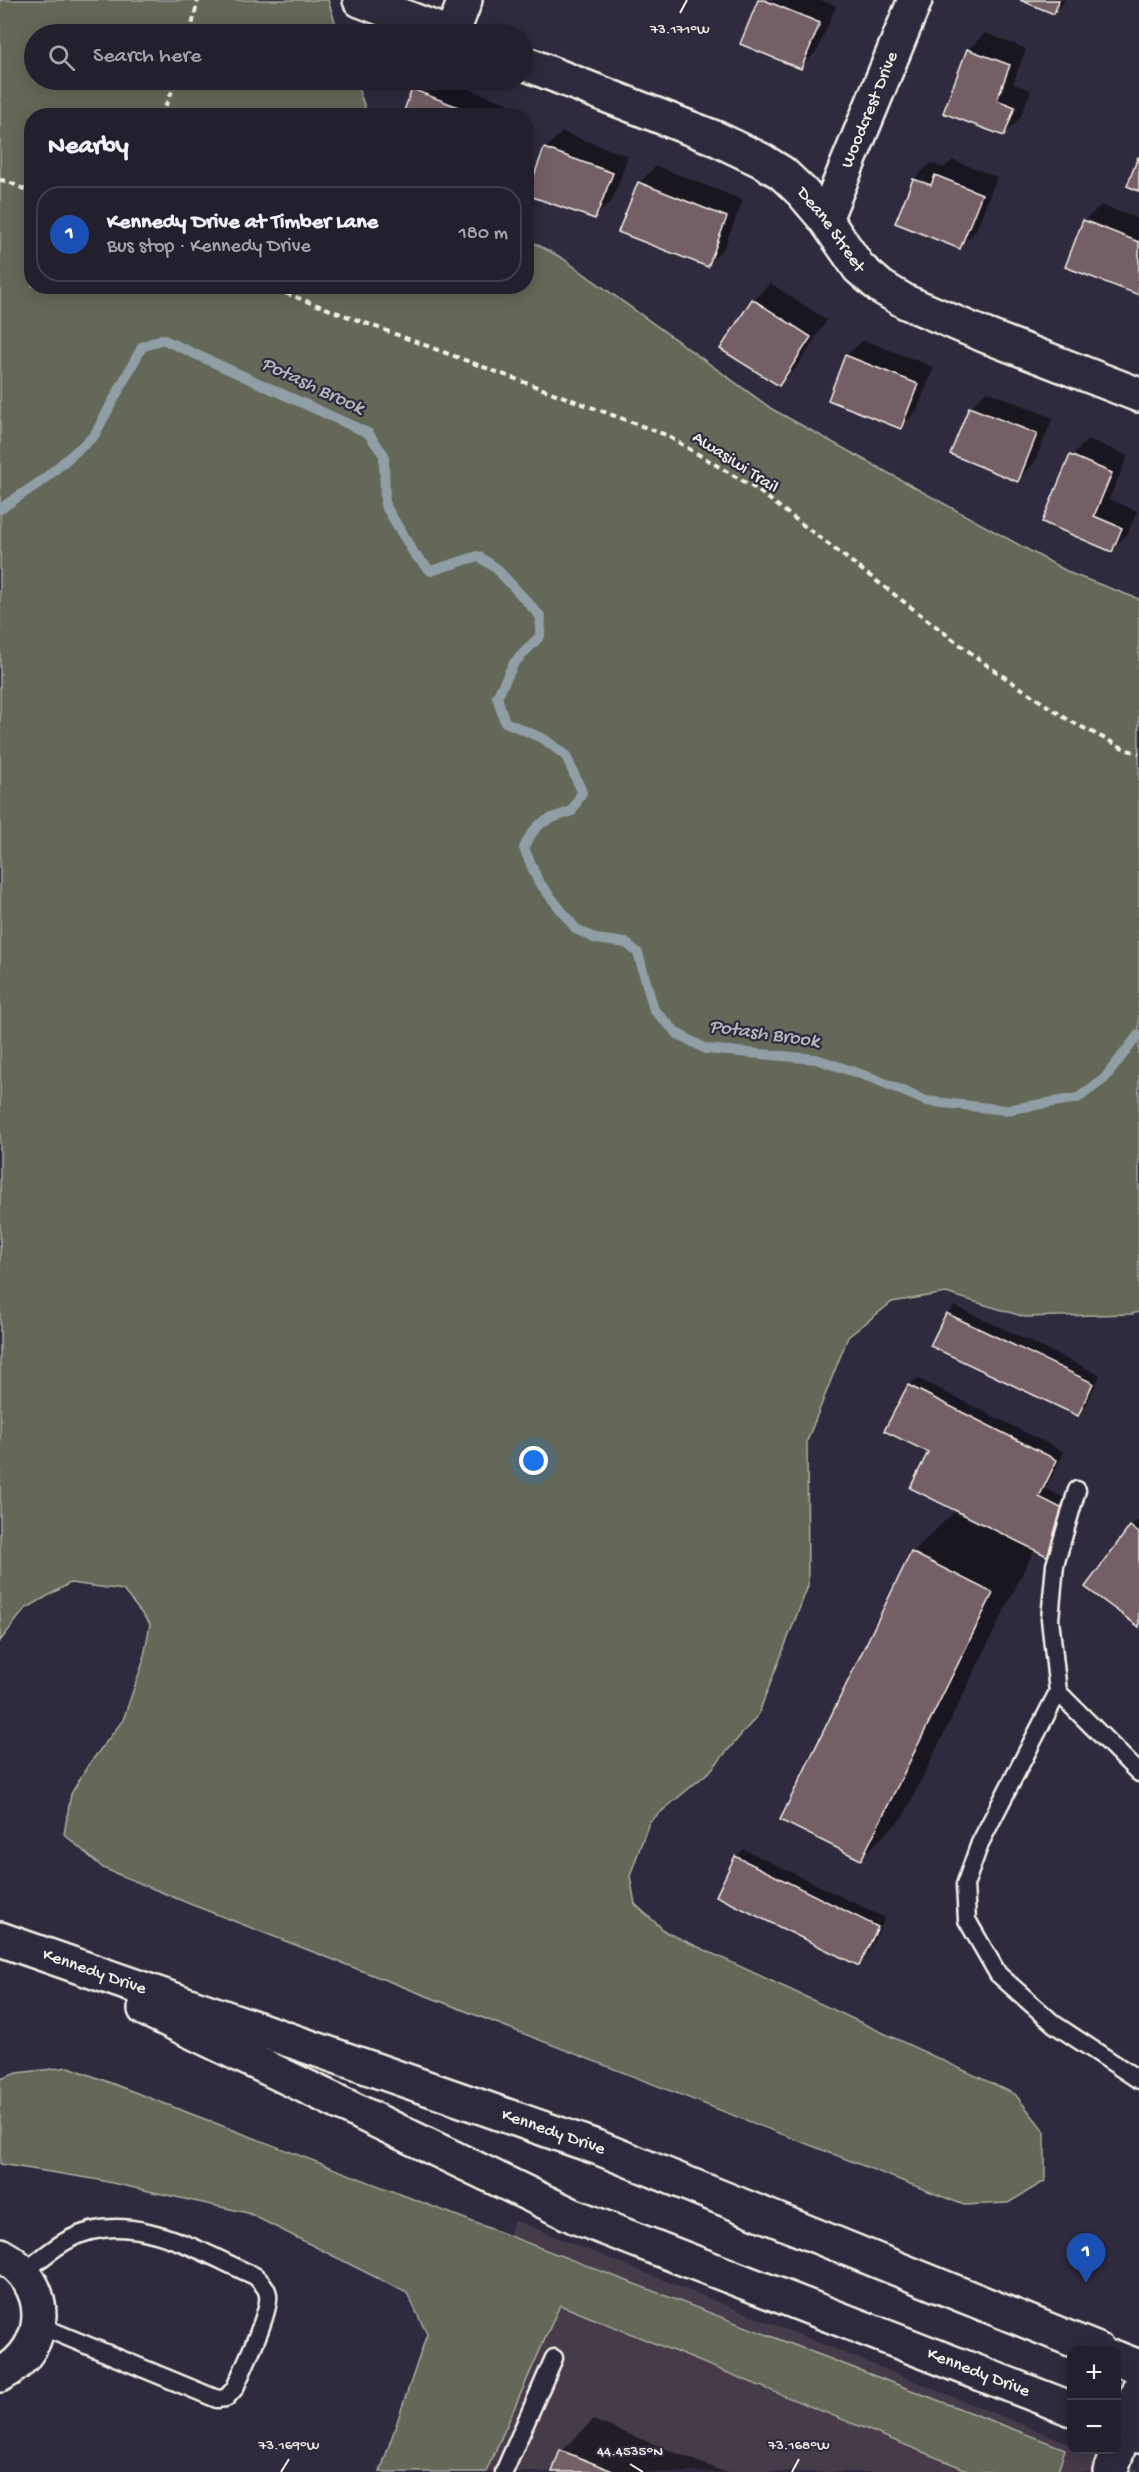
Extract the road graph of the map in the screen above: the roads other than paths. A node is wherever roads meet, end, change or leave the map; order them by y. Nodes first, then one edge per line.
1 (360, 0) edge
2 (465, 0) edge
3 (915, 0) edge
4 (424, 24) edge
5 (454, 24) edge
6 (534, 67) edge
7 (825, 219) junction
8 (1139, 394) edge
9 (1077, 1490) dead end
10 (1058, 1692) junction
11 (1139, 1773) edge
12 (1139, 2080) edge
13 (12, 2264) edge
14 (38, 2325) junction
15 (1088, 2346) edge
16 (554, 2358) dead end
17 (1121, 2360) edge
18 (1139, 2367) edge
19 (0, 2375) edge
20 (1139, 2389) edge
21 (1067, 2407) edge
22 (1127, 2430) edge
23 (504, 2472) edge
24 (1110, 2472) edge

1 - 4 main road
2 - 5 main road
3 - 7 main road, Woodcrest Drive
6 - 7 main road, Deane Street
7 - 8 main road, Deane Street
9 - 10 lane
10 - 11 lane
10 - 12 lane
13 - 14 main road
13 - 14 lane
14 - 19 main road
15 - 21 main road, Kennedy Drive
16 - 23 lane
17 - 18 main road
20 - 22 main road
22 - 24 main road

